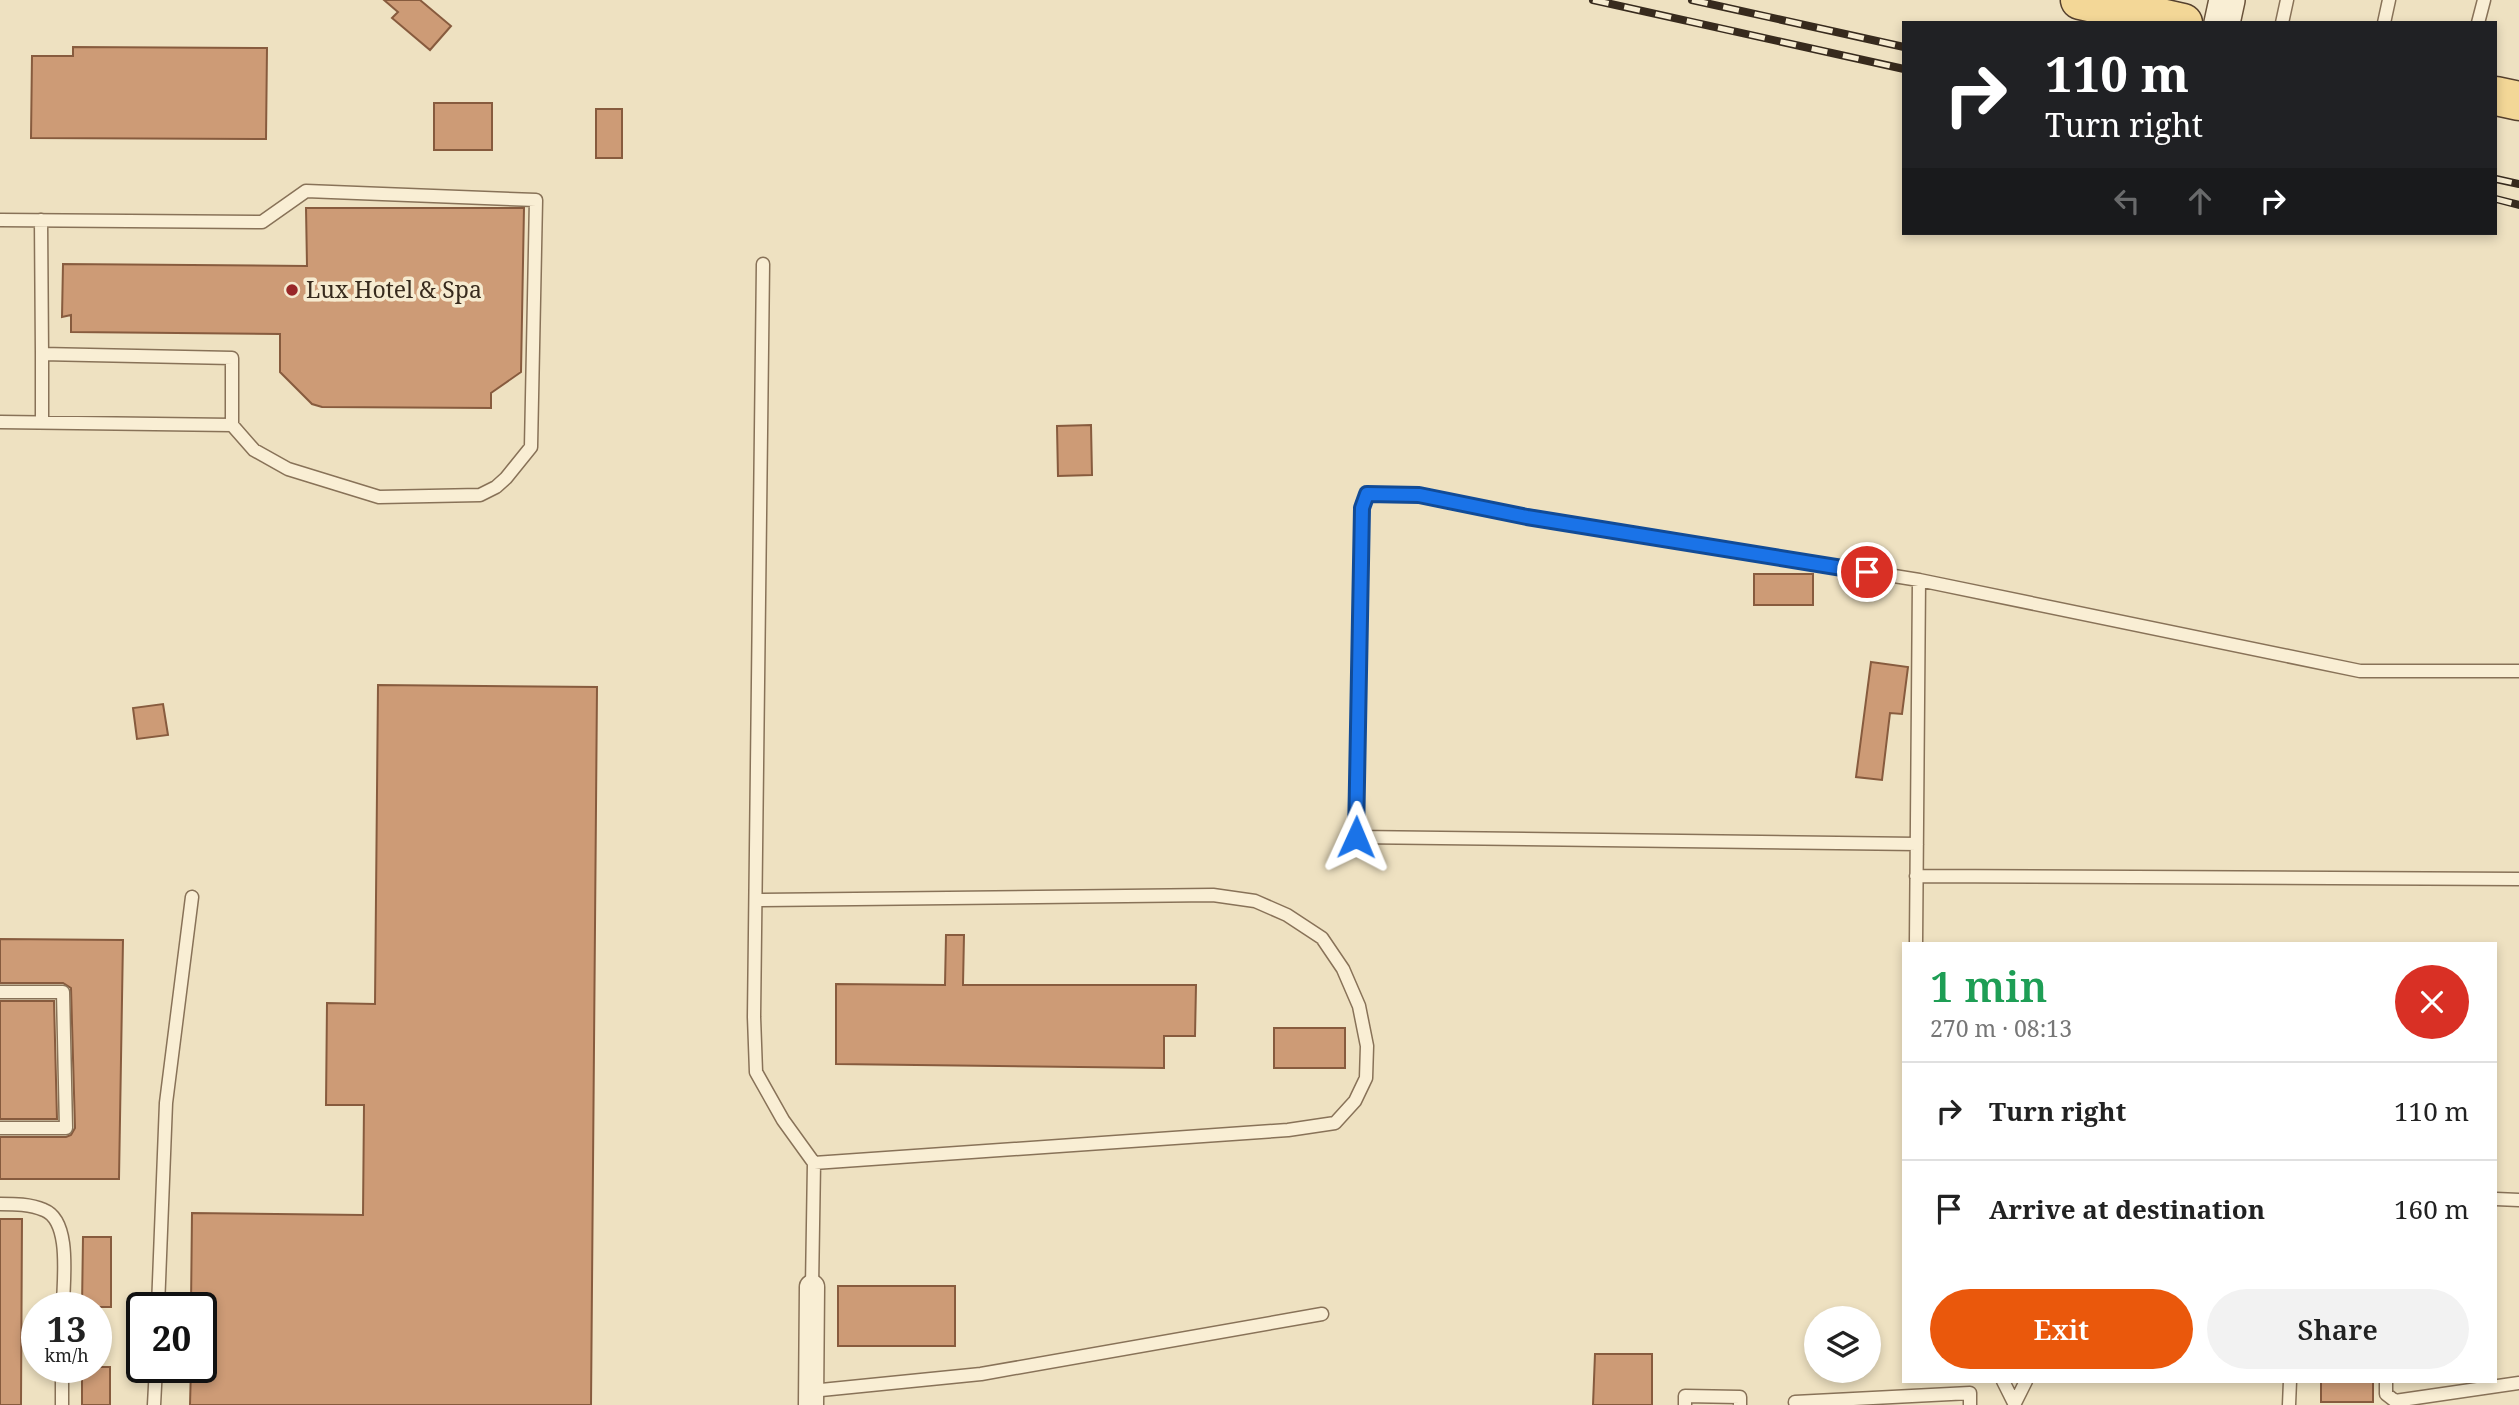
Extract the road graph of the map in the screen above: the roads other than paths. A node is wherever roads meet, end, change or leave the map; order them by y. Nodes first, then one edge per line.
1 (2080, 0) edge
2 (2184, 0) edge
3 (2227, 0) edge
4 (2287, 0) edge
5 (2389, 0) edge
6 (2484, 0) edge
7 (2176, 21) edge
8 (2181, 21) edge
9 (2222, 21) edge
10 (2282, 21) edge
11 (2384, 21) edge
12 (2479, 21) edge
13 (2497, 96) edge
14 (2519, 101) edge
15 (0, 220) edge
16 (41, 220) junction
17 (764, 264) dead end
18 (42, 354) junction
19 (0, 422) edge
20 (43, 422) junction
21 (232, 425) junction
22 (1919, 580) junction
23 (2519, 671) edge
24 (1917, 844) junction
25 (1916, 876) junction
26 (2519, 879) edge
27 (192, 897) dead end
28 (755, 900) junction
29 (1916, 942) edge
30 (0, 992) edge
31 (0, 1128) edge
32 (814, 1163) junction
33 (2497, 1199) edge
34 (2519, 1200) edge
35 (0, 1204) edge
36 (812, 1287) joint
37 (63, 1292) edge
38 (159, 1292) edge
39 (1322, 1314) dead end
40 (62, 1383) edge
41 (156, 1383) edge
42 (2004, 1383) edge
43 (2025, 1383) edge
44 (2290, 1383) edge
45 (2386, 1383) edge
46 (2519, 1384) edge
47 (811, 1398) edge
48 (1796, 1402) dead end
49 (2014, 1404) edge
50 (62, 1405) edge
51 (155, 1405) edge
52 (1685, 1405) edge
53 (1740, 1405) edge
54 (1970, 1405) edge
55 (2290, 1405) edge

1 - 7 main road
2 - 8 street
3 - 9 street
4 - 10 lane
5 - 11 lane
6 - 12 lane
13 - 14 main road
15 - 16 lane
16 - 18 lane
16 - 21 lane
17 - 28 lane
18 - 20 lane
18 - 21 lane
19 - 20 lane
20 - 21 lane
22 - 23 lane
22 - 24 lane
22 - 24 lane
24 - 25 lane
25 - 26 lane
25 - 29 lane
27 - 38 lane
28 - 32 lane
28 - 32 lane
30 - 31 lane
32 - 36 lane
33 - 34 lane
35 - 37 lane
36 - 47 street
39 - 47 lane
40 - 50 lane
41 - 51 lane
42 - 49 lane
43 - 49 lane
44 - 55 lane
45 - 46 lane
48 - 54 lane
52 - 53 lane

